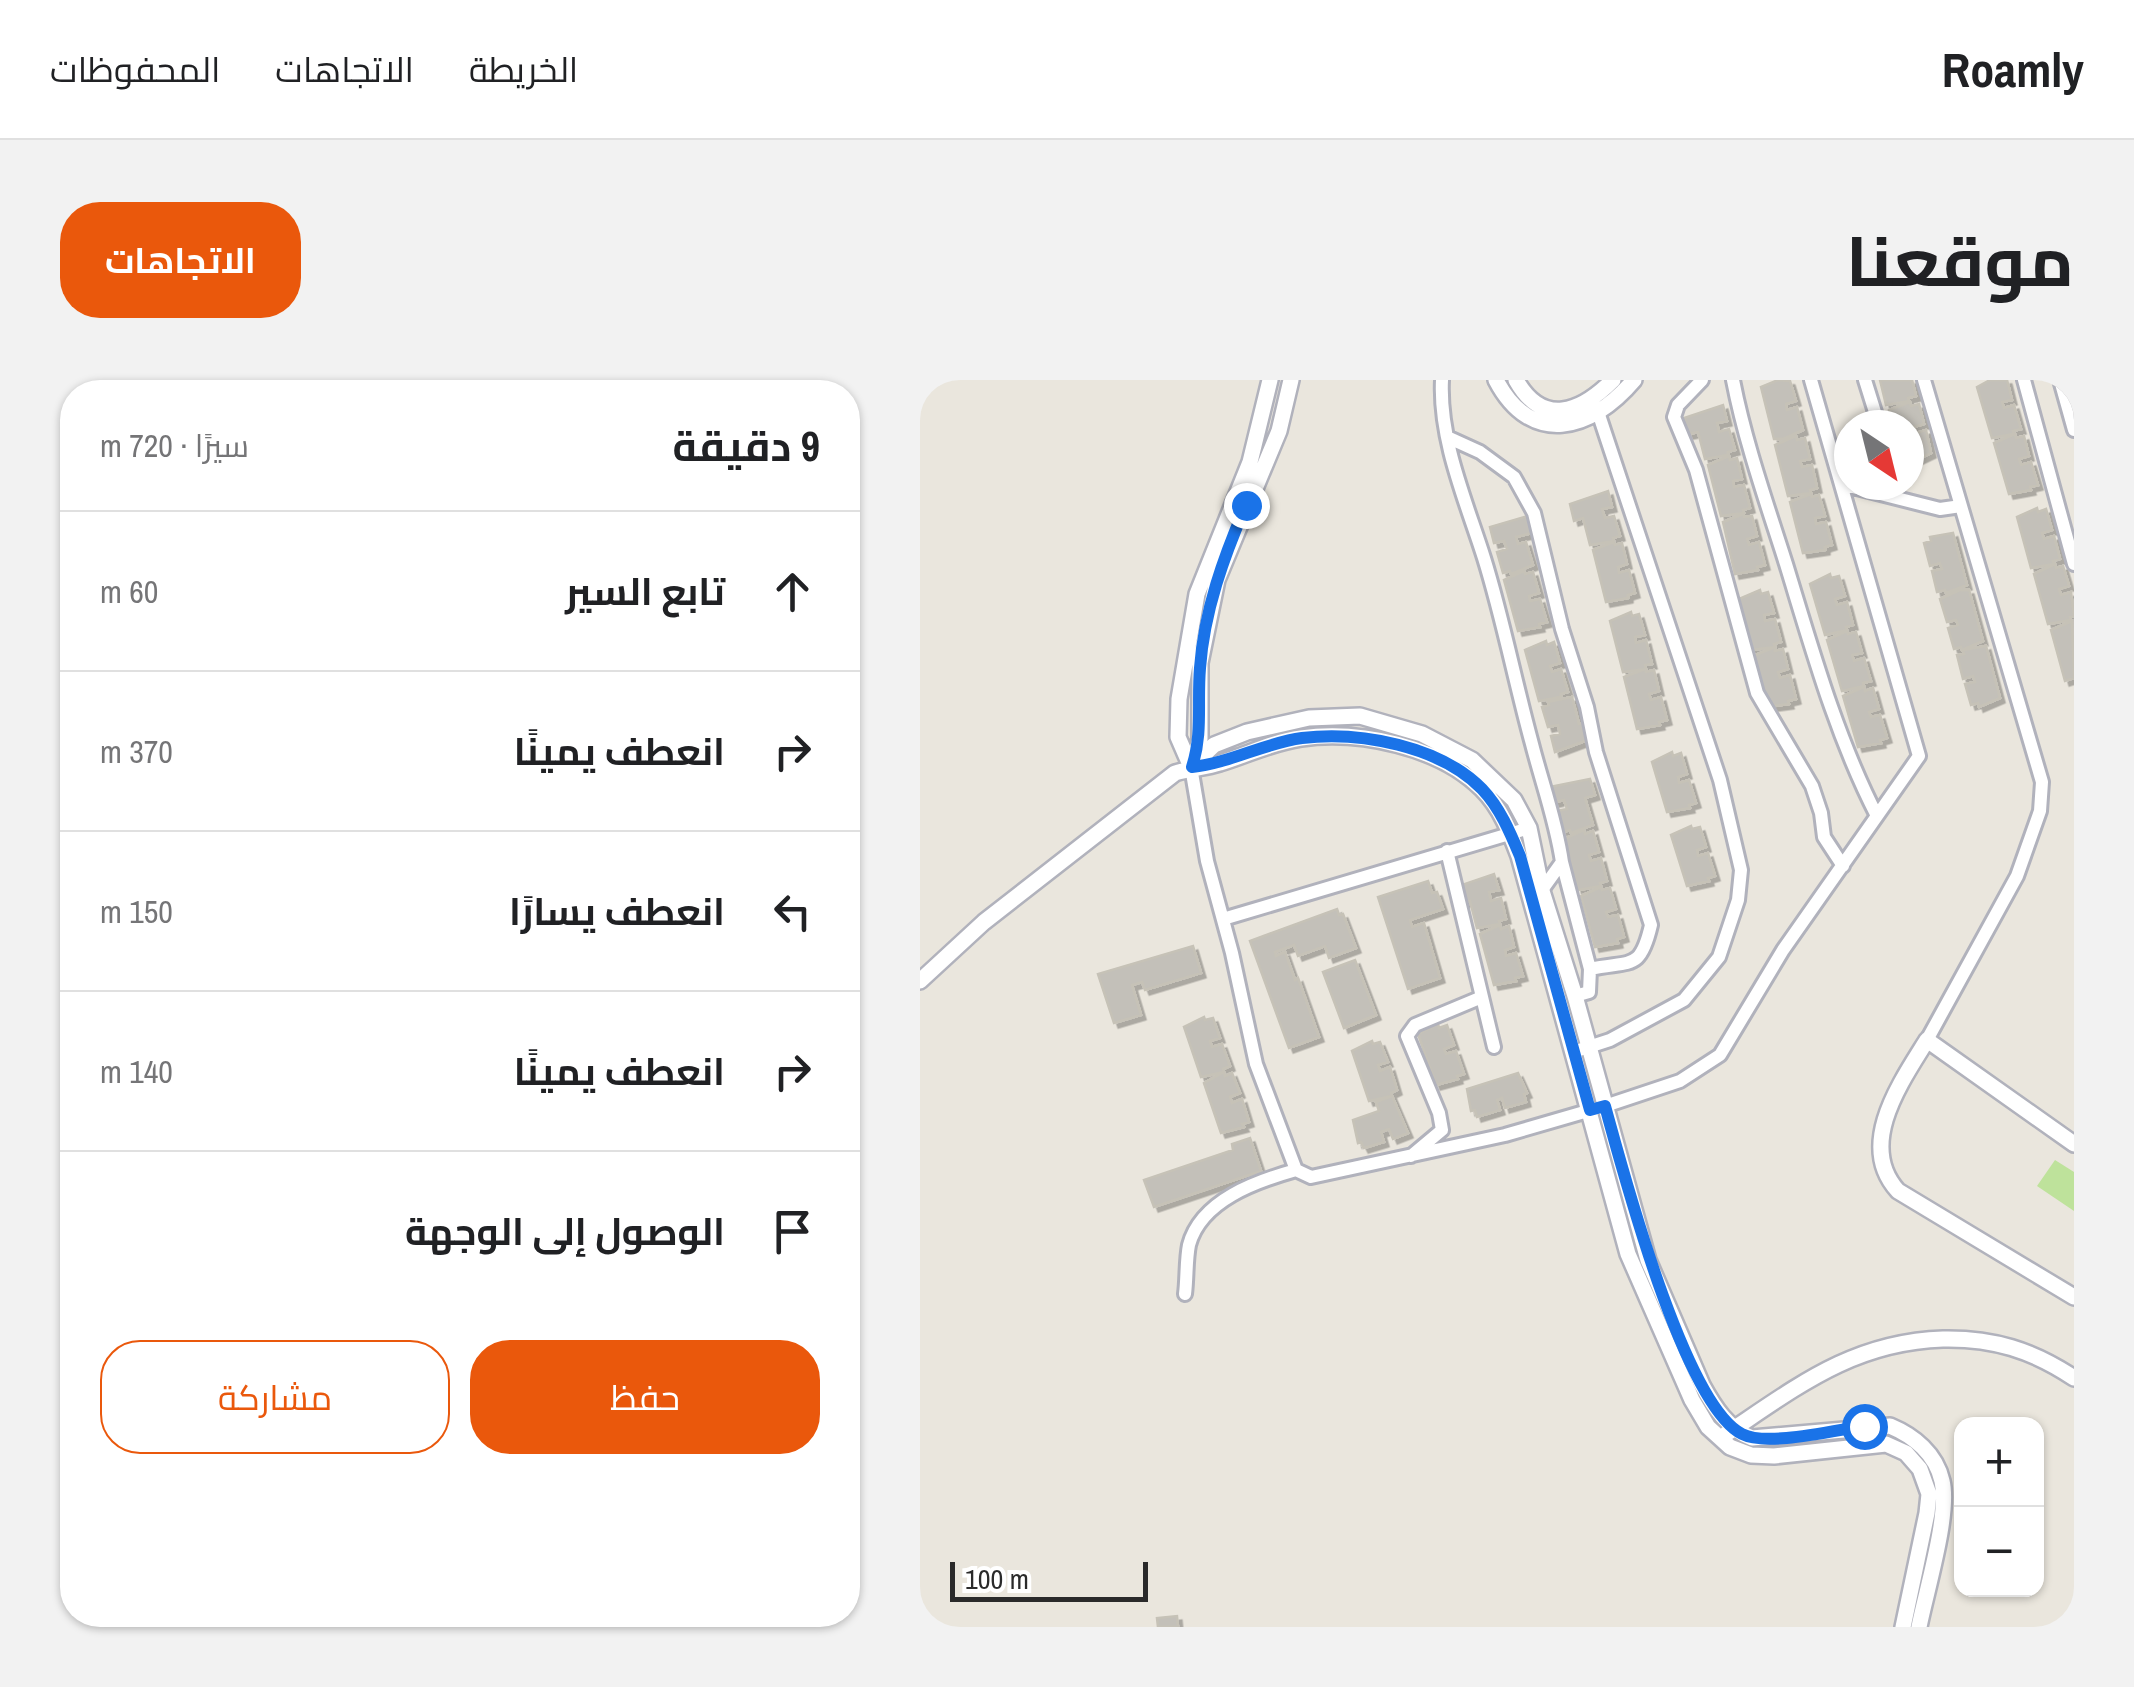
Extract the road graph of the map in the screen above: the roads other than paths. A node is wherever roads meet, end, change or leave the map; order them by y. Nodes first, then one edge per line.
1 (1270, 380) edge
2 (1291, 380) edge
3 (1442, 380) edge
4 (1496, 380) edge
5 (1516, 380) edge
6 (1613, 380) edge
7 (1634, 380) edge
8 (1702, 380) edge
9 (1732, 380) edge
10 (1811, 380) edge
11 (1865, 380) edge
12 (1924, 380) edge
13 (2024, 380) edge
14 (2060, 380) edge
15 (1596, 406) junction
16 (1874, 410) edge
17 (2074, 430) edge
18 (1447, 437) junction
19 (1834, 460) edge
20 (1846, 500) edge
21 (1906, 500) edge
22 (1961, 506) junction
23 (2074, 564) edge
24 (1192, 767) junction
25 (1878, 816) junction
26 (1530, 828) junction
27 (1510, 834) junction
28 (1447, 852) junction
29 (1562, 862) junction
30 (1843, 866) junction
31 (1536, 896) junction
32 (1223, 918) junction
33 (1590, 968) junction
34 (920, 981) edge
35 (1575, 996) junction
36 (1482, 997) junction
37 (1927, 1040) junction
38 (1494, 1047) dead end
39 (1581, 1049) junction
40 (1597, 1108) junction
41 (2074, 1144) edge
42 (1410, 1157) junction
43 (1296, 1170) junction
44 (1186, 1294) dead end
45 (2074, 1297) edge
46 (2074, 1378) edge
47 (1727, 1433) junction
48 (1902, 1627) edge
49 (1918, 1627) edge

1 - 24 street
2 - 24 street
3 - 18 street
4 - 15 street
5 - 15 street
6 - 15 street
7 - 15 street
8 - 30 street
9 - 25 street
10 - 19 street
11 - 16 street
12 - 22 street
13 - 23 street
14 - 17 street
15 - 39 street
18 - 29 street
18 - 33 street
20 - 25 street
21 - 22 street
22 - 37 street
24 - 26 street
24 - 27 street
24 - 32 street
24 - 34 street
25 - 30 street
26 - 27 street
26 - 31 street
27 - 28 street
27 - 31 street
28 - 32 street
28 - 36 street
29 - 31 street
29 - 33 street
30 - 40 street
31 - 35 street
31 - 39 street
32 - 43 street
33 - 35 street
35 - 39 street
36 - 38 street
36 - 42 street
37 - 41 street
37 - 45 street
39 - 40 street
40 - 42 street
40 - 47 street
42 - 43 street
43 - 44 street
46 - 47 street
47 - 48 street
47 - 49 street

